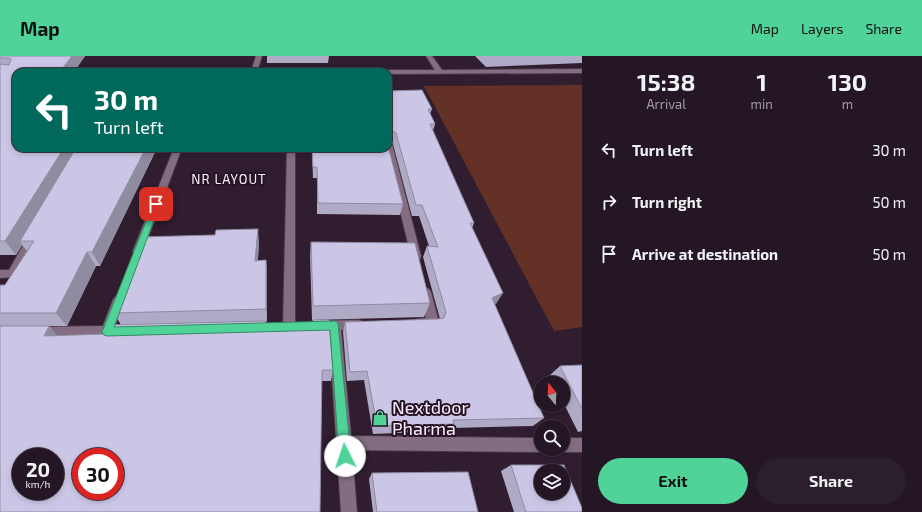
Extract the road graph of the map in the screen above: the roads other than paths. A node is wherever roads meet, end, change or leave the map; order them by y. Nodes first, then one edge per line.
1 (259, 56) edge
2 (429, 56) edge
3 (255, 68) edge
4 (582, 71) edge
5 (392, 72) edge
6 (440, 72) junction
7 (176, 152) edge
8 (291, 152) edge
9 (390, 152) edge
10 (38, 227) edge
11 (136, 258) edge
12 (419, 268) edge
13 (0, 274) edge
14 (423, 284) edge
15 (124, 288) edge
16 (410, 323) edge
17 (372, 324) edge
18 (335, 326) junction
19 (274, 327) edge
20 (289, 327) junction
21 (130, 331) edge
22 (31, 332) edge
23 (107, 332) junction
24 (344, 443) junction
25 (534, 444) edge
26 (570, 445) edge
27 (582, 445) edge
28 (349, 512) edge

1 - 3 street
2 - 6 street
4 - 6 street
5 - 6 street
7 - 11 street
8 - 20 street
9 - 12 street
10 - 13 street
14 - 16 street
15 - 23 street
17 - 18 street
18 - 20 street
18 - 24 street
19 - 20 street
21 - 23 street
22 - 23 street
24 - 25 street
24 - 28 street
26 - 27 street

